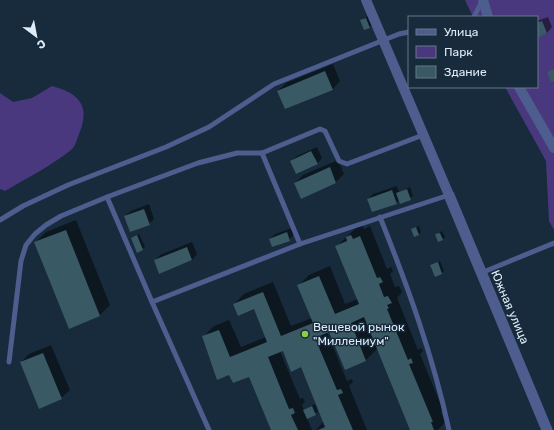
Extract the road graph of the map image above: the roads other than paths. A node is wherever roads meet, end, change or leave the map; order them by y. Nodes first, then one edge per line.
1 (366, 0) edge
2 (482, 0) edge
3 (474, 16) edge
4 (488, 16) edge
5 (408, 32) edge
6 (383, 40) junction
7 (520, 88) edge
8 (423, 135) junction
9 (554, 148) edge
10 (262, 154) junction
11 (449, 195) junction
12 (107, 197) junction
13 (380, 217) junction
14 (0, 220) edge
15 (554, 243) edge
16 (300, 244) junction
17 (481, 273) junction
18 (152, 302) junction
19 (9, 362) dead end
20 (209, 430) edge
21 (449, 430) edge
22 (547, 430) edge

1 - 6 street
2 - 3 lane
2 - 4 street
5 - 6 lane
6 - 8 street
6 - 14 lane
7 - 9 street
8 - 10 lane
8 - 11 street
10 - 12 lane
10 - 16 lane
11 - 13 lane
11 - 17 street, Южная улица
12 - 18 lane
12 - 19 lane
13 - 16 lane
13 - 21 lane
15 - 17 lane
16 - 18 lane
17 - 22 street, Южная улица
18 - 20 lane

